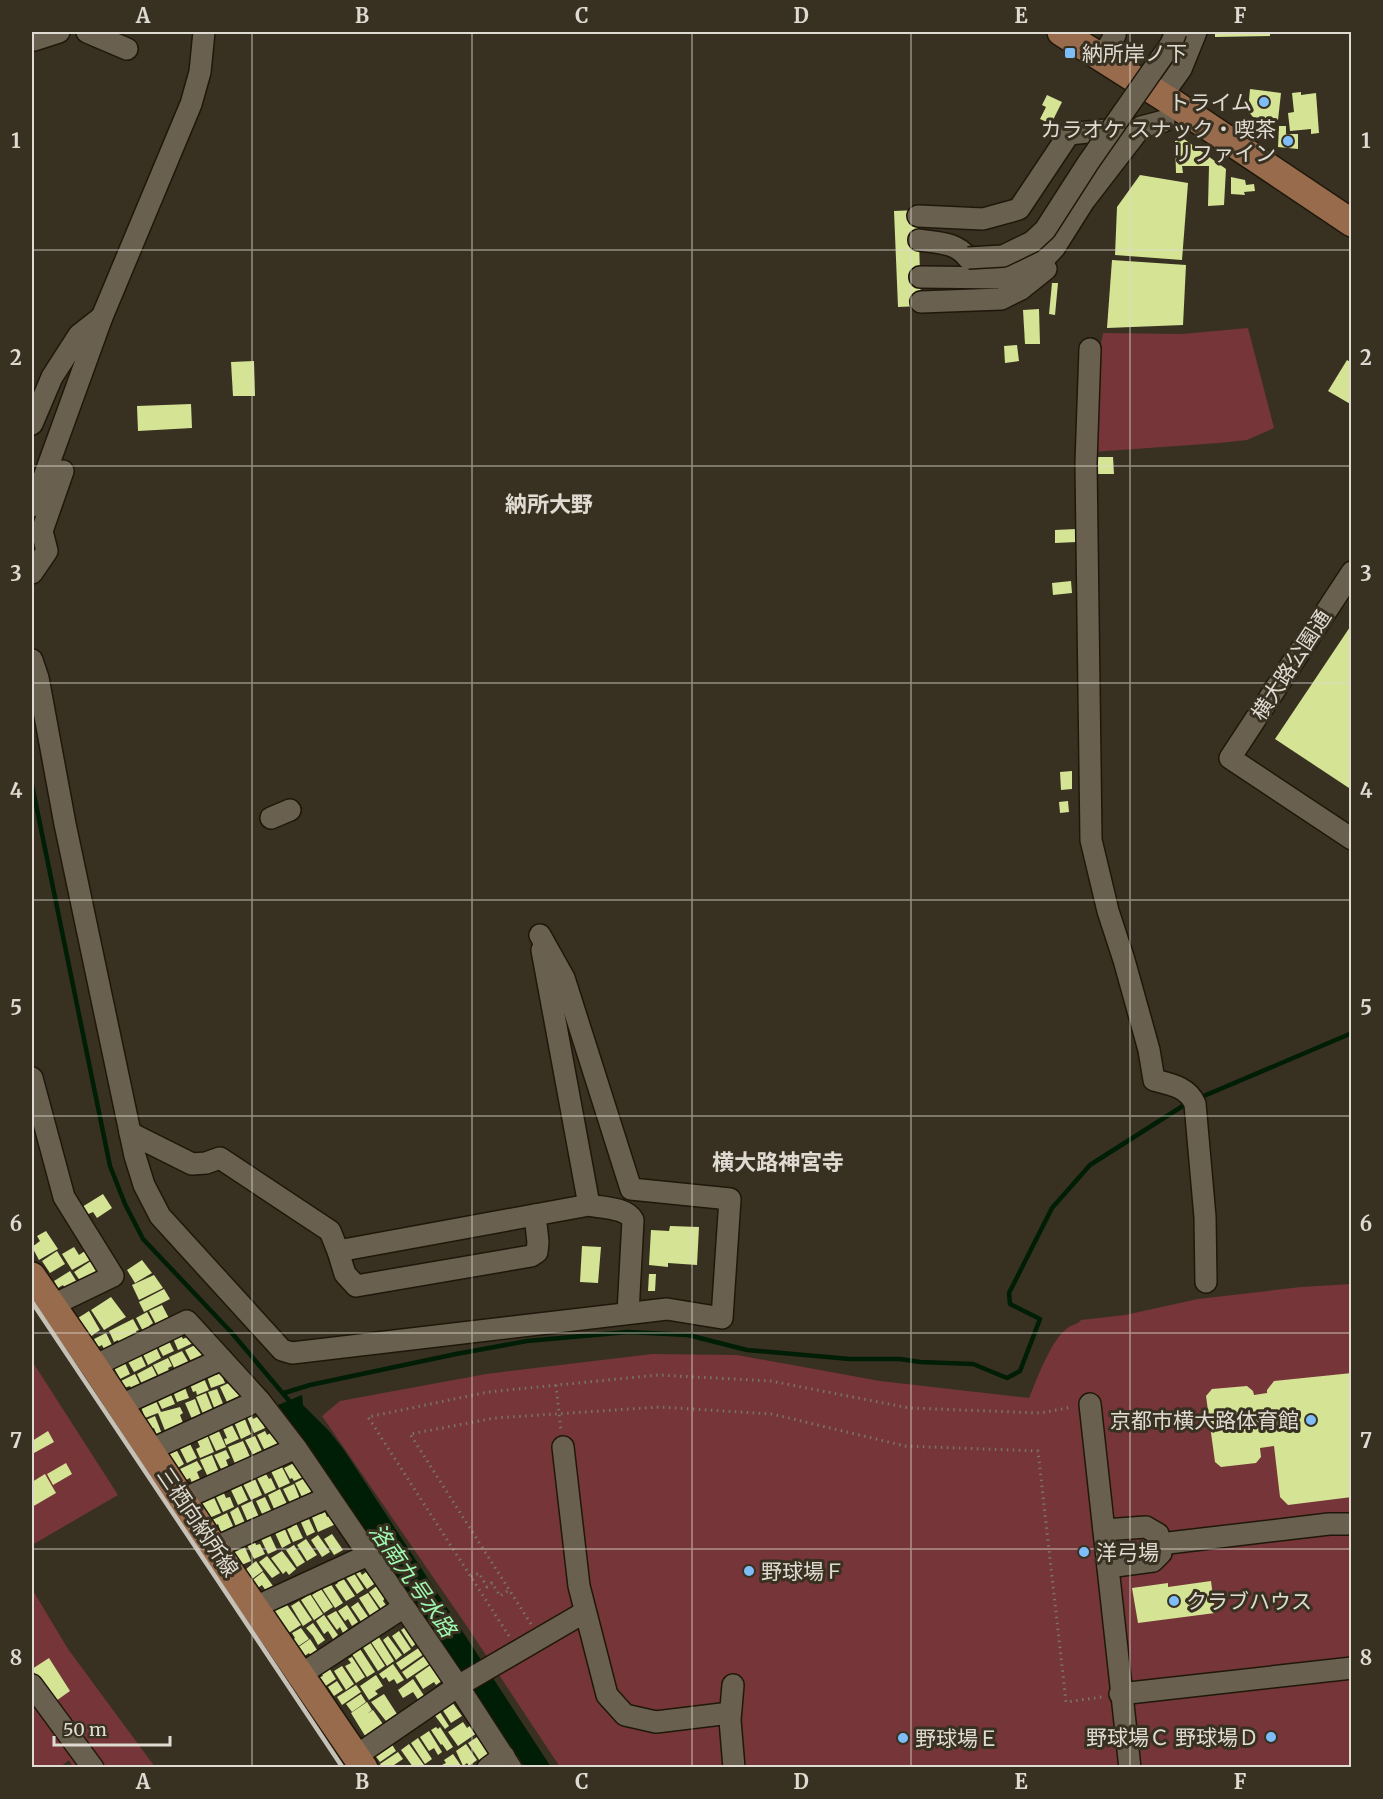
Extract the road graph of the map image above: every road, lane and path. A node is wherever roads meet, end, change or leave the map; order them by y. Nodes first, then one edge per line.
1 (59, 32) edge
2 (87, 32) edge
3 (204, 32) edge
4 (1061, 32) edge
5 (1176, 32) edge
6 (1196, 32) edge
7 (47, 34) edge
8 (119, 42) edge
9 (1109, 43) edge
10 (1167, 108) junction
11 (1145, 134) junction
12 (1094, 189) junction
13 (1352, 223) edge
14 (919, 259) junction
15 (102, 317) junction
16 (1090, 348) dead end
17 (32, 424) edge
18 (63, 471) dead end
19 (32, 506) edge
20 (1352, 572) edge
21 (32, 573) edge
22 (32, 660) edge
23 (1352, 839) edge
24 (32, 1078) edge
25 (130, 1133) junction
26 (589, 1205) junction
27 (535, 1215) junction
28 (338, 1251) junction
29 (32, 1276) edge
30 (1206, 1282) dead end
31 (53, 1305) junction
32 (628, 1312) junction
33 (222, 1359) junction
34 (94, 1366) junction
35 (555, 1385) junction
36 (259, 1400) junction
37 (1090, 1404) joint
38 (121, 1405) junction
39 (559, 1414) junction
40 (563, 1447) joint
41 (296, 1448) junction
42 (150, 1450) junction
43 (329, 1497) junction
44 (183, 1499) junction
45 (1352, 1524) edge
46 (1104, 1530) junction
47 (1160, 1544) junction
48 (214, 1548) junction
49 (368, 1555) junction
50 (1108, 1567) junction
51 (471, 1577) junction
52 (509, 1590) junction
53 (255, 1606) junction
54 (404, 1606) junction
55 (585, 1612) junction
56 (540, 1638) junction
57 (519, 1650) junction
58 (1352, 1668) edge
59 (300, 1675) junction
60 (462, 1684) junction
61 (733, 1685) dead end
62 (33, 1689) edge
63 (1120, 1694) junction
64 (730, 1713) junction
65 (360, 1762) edge
66 (501, 1764) edge
67 (93, 1767) edge
68 (734, 1767) edge
69 (1130, 1767) edge

1 - 7 street
2 - 8 street
3 - 15 street
4 - 9 main road
5 - 14 street, bridge
6 - 10 street
9 - 10 main road
10 - 11 street
10 - 13 main road
11 - 12 street
11 - 14 street
12 - 14 street
12 - 14 street
15 - 17 street
15 - 19 street
16 - 30 street
18 - 21 street
20 - 23 street, 横大路公園通
22 - 25 street
24 - 31 street
25 - 28 street
25 - 32 street
26 - 27 street
26 - 32 street
26 - 32 street
27 - 28 street
27 - 28 street
29 - 31 main road, 三栖向納所線
31 - 34 main road, 三栖向納所線
33 - 34 street
33 - 36 street
33 - 38 street
34 - 38 main road, 三栖向納所線
35 - 37 path
35 - 39 path
35 - 51 path
36 - 41 street
36 - 42 street
37 - 46 street
38 - 42 main road, 三栖向納所線
39 - 40 path
39 - 52 path
39 - 63 path
40 - 55 street
41 - 43 street
41 - 44 street
42 - 44 main road, 三栖向納所線
43 - 48 street
43 - 49 street
44 - 48 main road, 三栖向納所線
45 - 47 street
46 - 47 street
46 - 50 street
47 - 50 street
48 - 53 main road, 三栖向納所線
49 - 53 street
49 - 54 street
50 - 63 street
51 - 52 path
51 - 57 path
52 - 56 path
53 - 59 main road, 三栖向納所線
54 - 59 street
54 - 60 street
55 - 56 street
55 - 64 street
56 - 57 street
57 - 60 street
58 - 63 street
59 - 65 main road, 三栖向納所線
60 - 65 street
60 - 66 street
61 - 64 street
62 - 67 street
63 - 69 street
64 - 68 street

